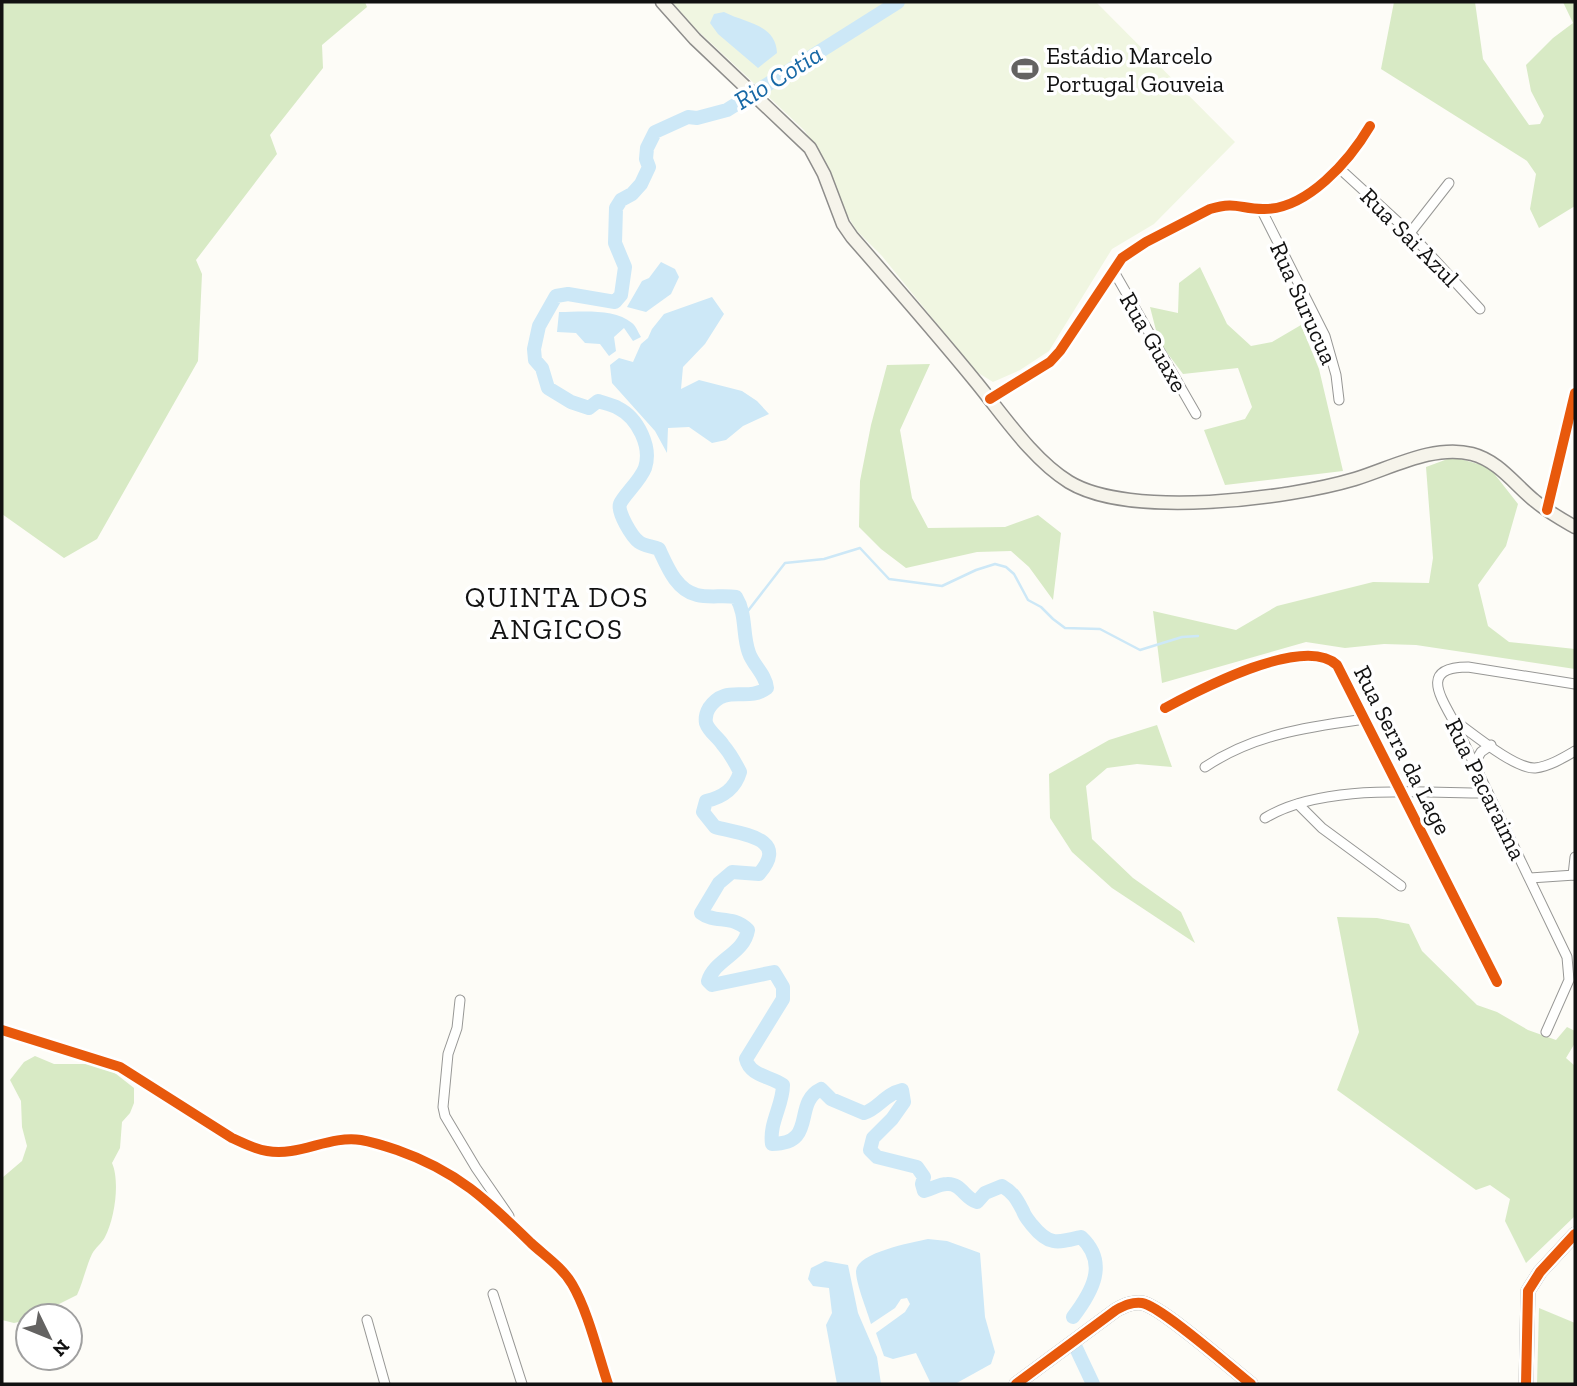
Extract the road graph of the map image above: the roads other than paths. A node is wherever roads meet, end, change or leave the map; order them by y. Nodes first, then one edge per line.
1 (662, 2) edge
2 (1370, 126) dead end
3 (1339, 168) junction
4 (1449, 183) dead end
5 (1261, 209) junction
6 (1410, 233) junction
7 (1113, 270) junction
8 (1480, 309) dead end
9 (1575, 393) edge
10 (990, 399) junction
11 (1339, 400) dead end
12 (1196, 414) dead end
13 (1547, 510) junction
14 (1575, 527) edge
15 (1575, 684) edge
16 (1165, 708) dead end
17 (1365, 719) junction
18 (1453, 720) junction
19 (1491, 745) junction
20 (1575, 751) edge
21 (1474, 764) junction
22 (1205, 767) dead end
23 (1400, 792) junction
24 (1486, 793) junction
25 (1297, 804) junction
26 (1265, 818) dead end
27 (1575, 857) edge
28 (1574, 875) edge
29 (1530, 878) junction
30 (1401, 886) dead end
31 (1497, 982) dead end
32 (460, 1000) dead end
33 (2, 1030) edge
34 (1546, 1032) dead end
35 (514, 1224) junction
36 (1575, 1234) edge
37 (494, 1294) dead end
38 (367, 1320) dead end
39 (385, 1384) edge
40 (522, 1384) edge
41 (608, 1384) edge
42 (1016, 1384) edge
43 (1251, 1384) edge
44 (1526, 1384) edge

1 - 10 main road
2 - 3 street
3 - 5 street
3 - 6 street, Rua Sai Azul
4 - 6 street
5 - 7 street
5 - 11 street, Rua Surucua
6 - 8 street, Rua Sai Azul
7 - 10 street
7 - 12 street, Rua Guaxe
9 - 13 street
10 - 13 main road
13 - 14 main road
15 - 18 street, Rua Pacaraima
16 - 17 street, Rua Serra da Lage
17 - 22 street
17 - 23 street, Rua Serra da Lage
18 - 19 street
18 - 21 street, Rua Pacaraima
19 - 20 street
19 - 21 street
21 - 24 street, Rua Pacaraima
23 - 24 street
23 - 25 street
23 - 31 street, Rua Serra da Lage
24 - 29 street, Rua Pacaraima
25 - 26 street
25 - 30 street
27 - 28 street
28 - 29 street
29 - 34 street, Rua Pacaraima
32 - 35 street
33 - 35 street
35 - 41 street
36 - 44 main road
37 - 40 street
38 - 39 street
42 - 43 main road

